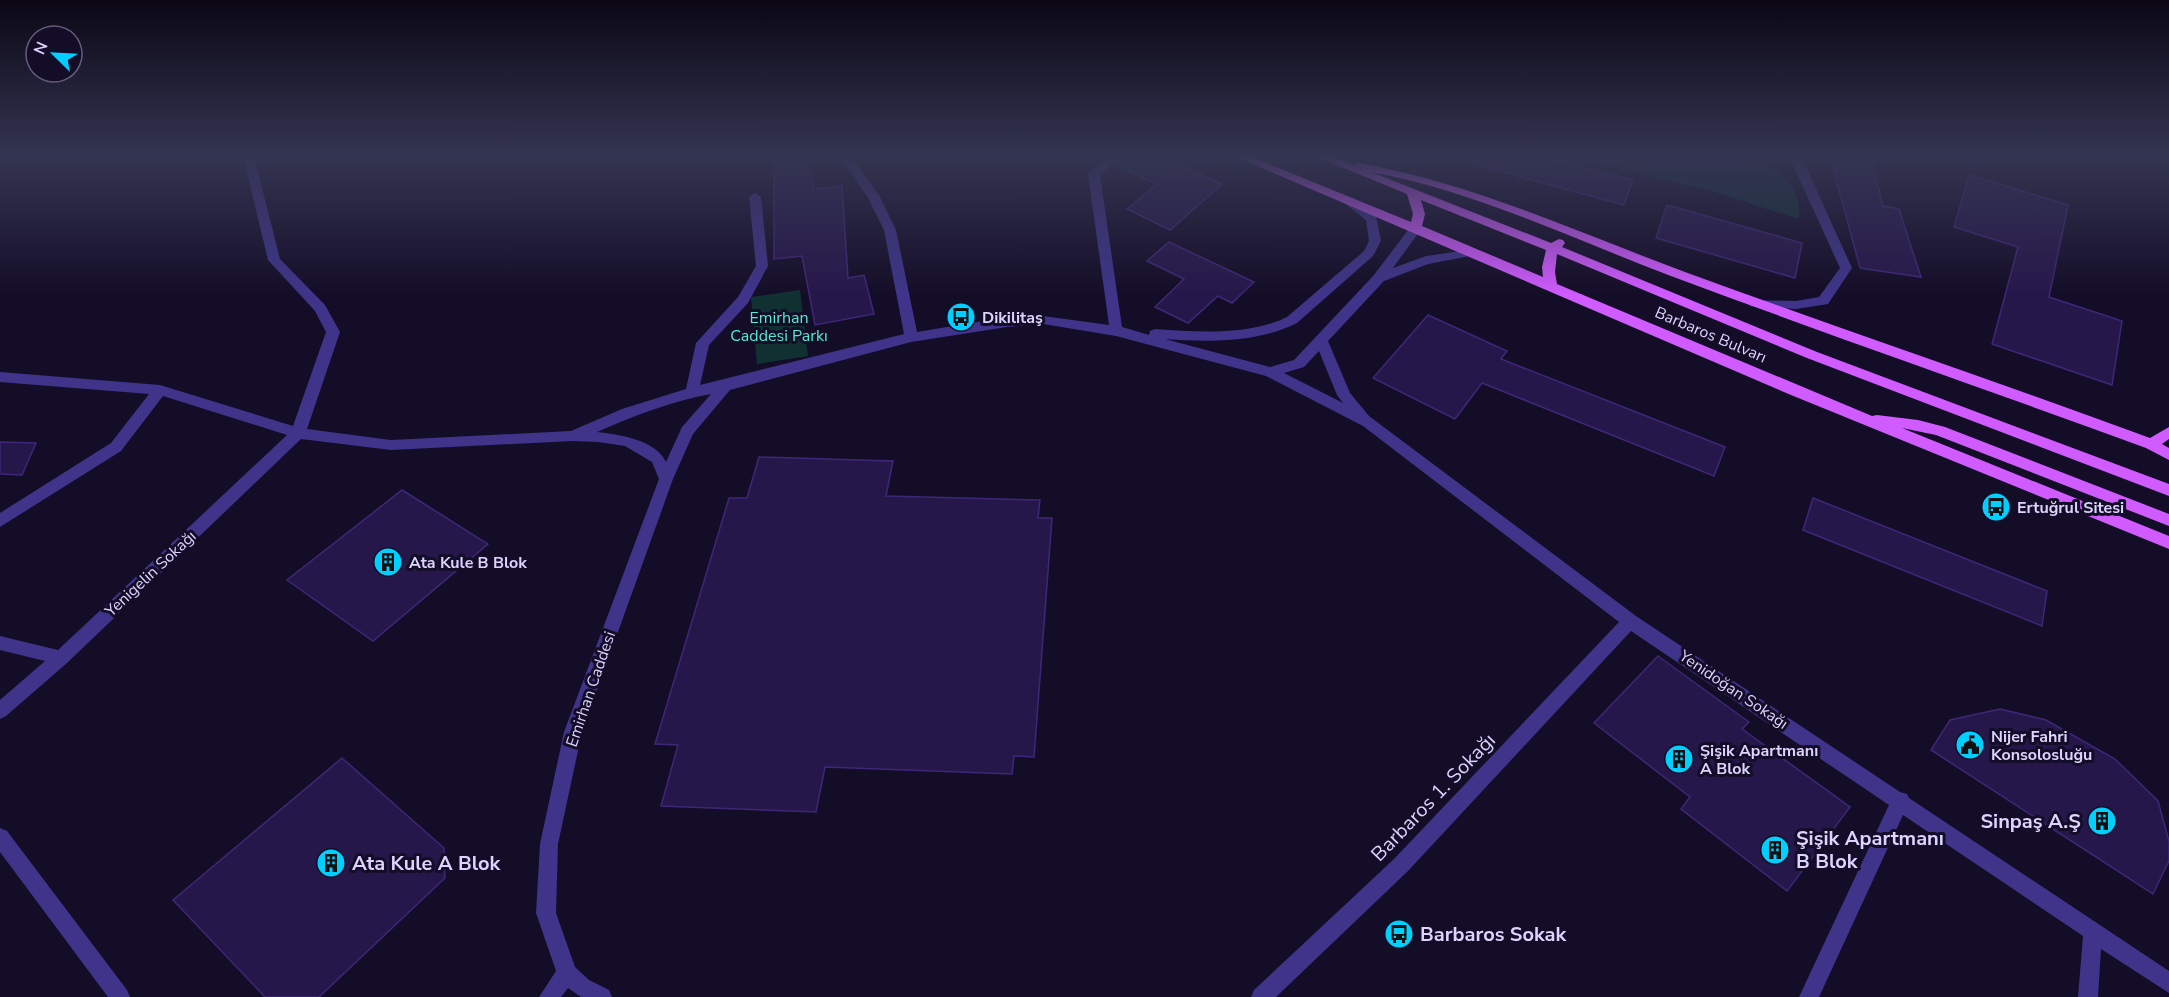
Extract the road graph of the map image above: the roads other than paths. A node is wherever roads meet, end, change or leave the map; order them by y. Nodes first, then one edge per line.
1 (260, 203) edge
2 (756, 203) edge
3 (877, 203) edge
4 (1098, 203) edge
5 (1351, 203) edge
6 (1354, 203) edge
7 (1416, 203) edge
8 (1435, 203) edge
9 (1491, 203) edge
10 (1816, 203) edge
11 (1416, 228) junction
12 (1594, 243) junction
13 (1552, 248) junction
14 (1472, 252) junction
15 (1379, 278) junction
16 (1552, 286) junction
17 (1755, 303) junction
18 (1116, 331) junction
19 (911, 337) junction
20 (1321, 339) junction
21 (1270, 372) junction
22 (0, 377) edge
23 (724, 386) junction
24 (160, 390) junction
25 (692, 392) junction
26 (1865, 420) junction
27 (1368, 422) junction
28 (2169, 432) edge
29 (298, 433) junction
30 (573, 436) junction
31 (2151, 444) junction
32 (2169, 455) edge
33 (666, 480) junction
34 (2169, 490) edge
35 (2169, 520) edge
36 (0, 521) edge
37 (2169, 543) edge
38 (1630, 621) junction
39 (0, 643) edge
40 (61, 658) junction
41 (0, 711) edge
42 (1901, 800) junction
43 (0, 837) edge
44 (2093, 930) junction
45 (567, 973) junction
46 (2169, 983) edge
47 (120, 997) edge
48 (549, 997) edge
49 (602, 997) edge
50 (1261, 997) edge
51 (1809, 997) edge
52 (2088, 997) edge

1 - 29 street
2 - 25 street
3 - 19 street
4 - 18 street
5 - 18 street
6 - 11 main road, Barbaros Bulvarı
7 - 11 main road
8 - 13 main road, Barbaros Bulvarı
9 - 12 main road
10 - 17 street
11 - 14 main road, Barbaros Bulvarı
11 - 15 street
12 - 13 main road
12 - 17 main road
13 - 16 main road
13 - 34 main road, Barbaros Bulvarı
14 - 15 street
14 - 16 main road, Barbaros Bulvarı
15 - 20 street
16 - 26 main road, Barbaros Bulvarı
17 - 31 main road
18 - 19 street
18 - 21 street
19 - 23 street
20 - 21 street
20 - 27 street
21 - 27 street
22 - 24 street
23 - 25 street
23 - 33 street, Emirhan Caddesi
24 - 29 street
24 - 36 street
25 - 30 street
26 - 35 main road
26 - 37 main road, Barbaros Bulvarı
27 - 38 street, Yenidoğan Sokağı
28 - 31 main road
29 - 30 street
29 - 40 street, Yenigelin Sokağı
30 - 33 street
31 - 32 main road
33 - 45 street, Emirhan Caddesi
38 - 42 street, Yenidoğan Sokağı
38 - 50 street, Barbaros 1. Sokağı
39 - 40 street
40 - 41 street, Yenigelin Sokağı
42 - 44 street, Yenidoğan Sokağı
42 - 51 street
43 - 47 street
44 - 46 street, Yenidoğan Sokağı
44 - 52 street
45 - 48 street
45 - 49 street

